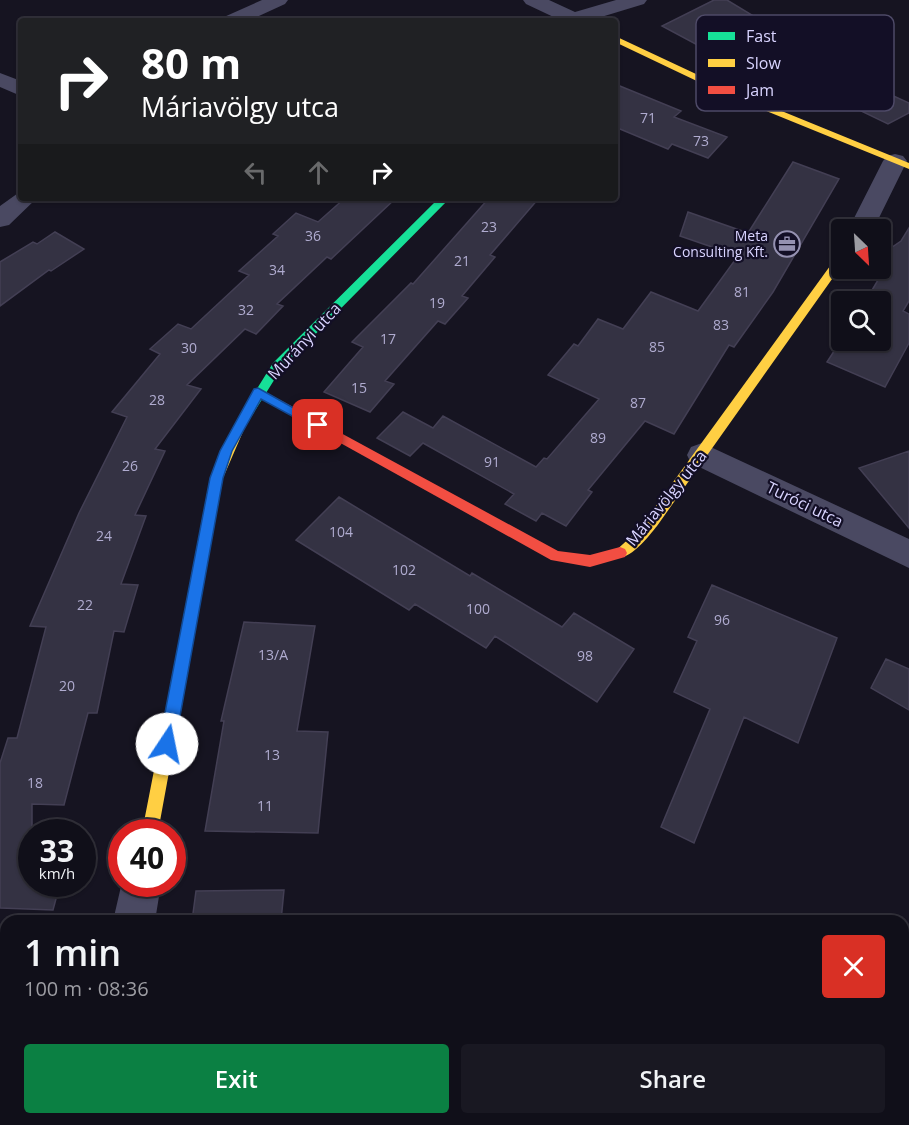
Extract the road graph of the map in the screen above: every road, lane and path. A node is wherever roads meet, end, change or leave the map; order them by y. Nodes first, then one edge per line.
1 (279, 0) edge
2 (533, 0) edge
3 (637, 0) edge
4 (238, 18) edge
5 (571, 18) edge
6 (581, 18) edge
7 (618, 40) edge
8 (696, 77) edge
9 (0, 79) edge
10 (18, 88) edge
11 (773, 111) edge
12 (902, 164) edge
13 (21, 201) edge
14 (442, 201) edge
15 (0, 219) edge
16 (867, 219) edge
17 (831, 273) edge
18 (258, 392) junction
19 (702, 455) junction
20 (909, 554) edge
21 (152, 819) edge
22 (139, 897) edge
23 (135, 915) edge

1 - 4 street
2 - 5 street
3 - 6 street
7 - 8 street
9 - 10 street
11 - 12 street
12 - 16 street
13 - 15 street
14 - 18 street, Murányi utca
17 - 19 street, Máriavölgy utca
18 - 19 street, Máriavölgy utca
18 - 21 street, Murányi utca
19 - 20 street, Turóci utca
22 - 23 street

